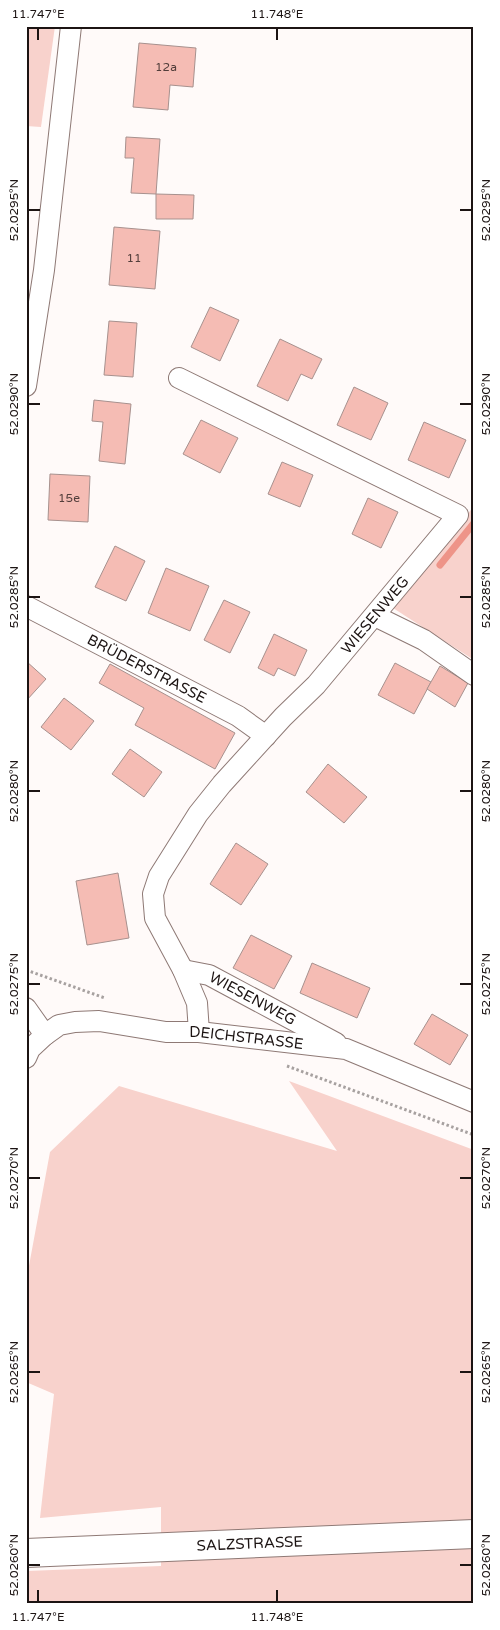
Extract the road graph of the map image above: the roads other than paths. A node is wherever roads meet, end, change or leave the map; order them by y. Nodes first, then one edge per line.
1 (71, 26) edge
2 (179, 378) dead end
3 (26, 386) edge
4 (26, 606) edge
5 (375, 616) junction
6 (474, 675) edge
7 (266, 736) junction
8 (183, 970) junction
9 (26, 1008) edge
10 (199, 1032) junction
11 (45, 1035) junction
12 (346, 1049) junction
13 (26, 1058) edge
14 (474, 1102) edge
15 (474, 1534) edge
16 (26, 1553) edge

1 - 3 street
2 - 5 street, WIESENWEG
4 - 7 street, BRÜDERSTRASSE
5 - 6 street
5 - 7 street, WIESENWEG
7 - 8 street, WIESENWEG
8 - 10 street, WIESENWEG
8 - 12 street, WIESENWEG
9 - 11 street
10 - 11 street, DEICHSTRASSE
10 - 12 street, DEICHSTRASSE
11 - 13 street
12 - 14 street, DEICHSTRASSE
15 - 16 street, SALZSTRASSE

